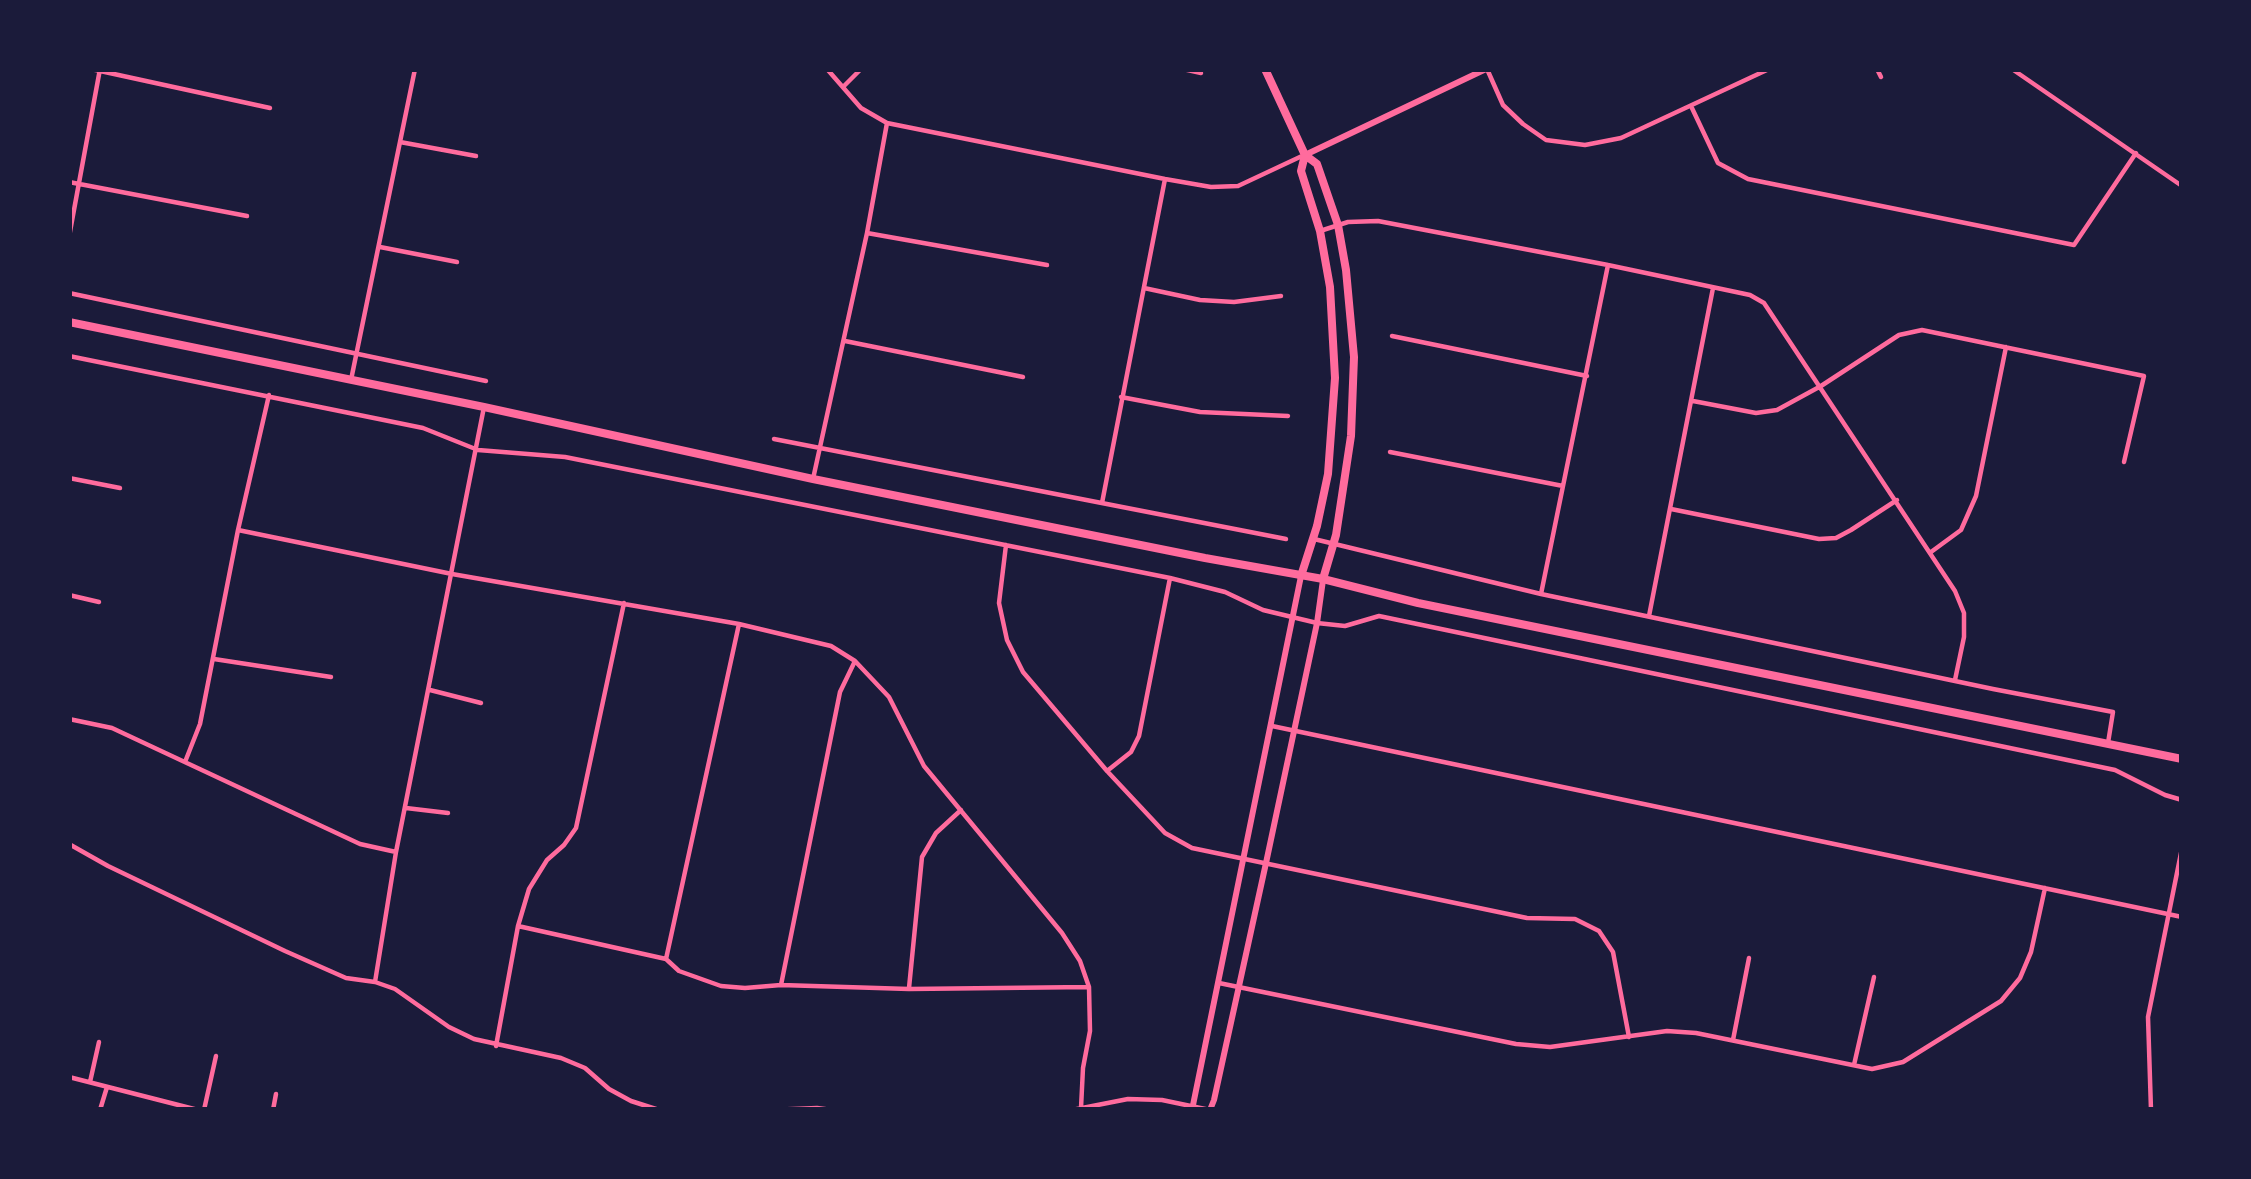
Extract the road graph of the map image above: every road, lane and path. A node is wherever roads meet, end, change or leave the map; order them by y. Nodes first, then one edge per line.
1 (92, 69) edge
2 (415, 69) edge
3 (827, 69) edge
4 (862, 69) edge
5 (1183, 69) edge
6 (1265, 69) edge
7 (1487, 69) edge
8 (1769, 69) edge
9 (1877, 69) edge
10 (2012, 69) edge
11 (100, 70) edge
12 (1201, 73) dead end
13 (1881, 77) dead end
14 (844, 87) junction
15 (1690, 106) junction
16 (270, 108) dead end
17 (887, 123) junction
18 (400, 142) junction
19 (2136, 153) junction
20 (1305, 155) junction
21 (476, 156) dead end
22 (1165, 178) junction
23 (69, 182) edge
24 (79, 184) junction
25 (2182, 186) edge
26 (247, 216) dead end
27 (1338, 225) junction
28 (1320, 231) junction
29 (867, 233) junction
30 (69, 237) edge
31 (378, 246) junction
32 (457, 262) dead end
33 (1047, 265) dead end
34 (1608, 265) junction
35 (1144, 288) junction
36 (1713, 288) junction
37 (69, 293) edge
38 (1281, 296) dead end
39 (69, 322) edge
40 (1392, 336) dead end
41 (844, 341) junction
42 (2006, 347) junction
43 (356, 354) junction
44 (69, 356) edge
45 (1587, 376) junction
46 (1023, 377) dead end
47 (351, 380) junction
48 (486, 381) dead end
49 (1821, 386) junction
50 (269, 395) junction
51 (1120, 397) junction
52 (1693, 401) junction
53 (484, 407) junction
54 (1288, 416) dead end
55 (774, 440) dead end
56 (821, 448) junction
57 (478, 450) junction
58 (1390, 452) dead end
59 (2124, 462) dead end
60 (69, 478) edge
61 (813, 479) junction
62 (1563, 486) junction
63 (120, 488) dead end
64 (1897, 500) junction
65 (1102, 505) junction
66 (1671, 509) junction
67 (238, 530) junction
68 (1286, 539) dead end
69 (1314, 539) junction
70 (1334, 544) junction
71 (1006, 545) junction
72 (1930, 552) junction
73 (452, 574) junction
74 (1301, 576) junction
75 (1170, 578) junction
76 (1323, 579) junction
77 (1541, 594) junction
78 (69, 596) edge
79 (99, 602) dead end
80 (623, 603) junction
81 (1649, 616) junction
82 (1292, 617) junction
83 (1317, 623) junction
84 (739, 625) junction
85 (214, 659) junction
86 (855, 661) junction
87 (331, 677) dead end
88 (1955, 680) junction
89 (430, 691) junction
90 (481, 703) dead end
91 (69, 719) edge
92 (1272, 726) junction
93 (1292, 730) junction
94 (2108, 743) junction
95 (2182, 759) edge
96 (185, 762) junction
97 (1107, 772) junction
98 (2182, 800) edge
99 (404, 808) junction
100 (961, 810) junction
101 (448, 813) dead end
102 (69, 844) edge
103 (2182, 848) edge
104 (396, 852) junction
105 (1244, 858) junction
106 (1266, 863) junction
107 (2045, 888) junction
108 (2168, 914) junction
109 (2182, 917) edge
110 (518, 926) junction
111 (1749, 958) dead end
112 (666, 959) junction
113 (1874, 977) dead end
114 (375, 982) junction
115 (1219, 983) junction
116 (781, 985) junction
117 (1089, 987) junction
118 (1239, 987) junction
119 (909, 989) junction
120 (1629, 1037) junction
121 (1732, 1040) junction
122 (99, 1042) dead end
123 (496, 1046) junction
124 (216, 1057) dead end
125 (1854, 1065) junction
126 (69, 1077) edge
127 (89, 1082) junction
128 (107, 1087) junction
129 (276, 1094) dead end
130 (174, 1107) edge
131 (1081, 1108) edge
132 (1192, 1108) edge
133 (100, 1110) edge
134 (201, 1110) edge
135 (273, 1110) edge
136 (658, 1110) edge
137 (770, 1110) edge
138 (832, 1110) edge
139 (1072, 1110) edge
140 (1210, 1110) edge
141 (2151, 1110) edge

1 - 11 street
2 - 18 street
3 - 14 street
4 - 14 street
5 - 12 street
6 - 20 main road
7 - 15 street
7 - 20 street
8 - 15 street
9 - 13 street
10 - 19 street
11 - 16 street
11 - 24 street
14 - 17 street
15 - 19 street
17 - 22 street
17 - 29 street
18 - 21 street
18 - 31 street
19 - 25 street
20 - 22 street
20 - 27 main road
20 - 28 main road
22 - 35 street
23 - 24 street
24 - 26 street
24 - 30 street
27 - 28 street
27 - 34 street
27 - 70 main road
28 - 69 main road
29 - 33 street
29 - 41 street
31 - 32 street
31 - 43 street
34 - 36 street
34 - 45 street
35 - 38 street
35 - 51 street
36 - 49 street
36 - 52 street
37 - 43 street
39 - 47 main road
40 - 45 street
41 - 46 street
41 - 56 street
42 - 49 street
42 - 59 street
42 - 72 street
43 - 47 street
43 - 48 street
44 - 50 street
45 - 62 street
47 - 53 main road
49 - 52 street
49 - 64 street
50 - 57 street
50 - 67 street
51 - 54 street
51 - 65 street
52 - 66 street
53 - 57 street
53 - 61 main road
55 - 56 street
56 - 61 street
56 - 65 street
57 - 71 street
57 - 73 street
58 - 62 street
60 - 63 street
61 - 74 main road
62 - 77 street
64 - 66 street
64 - 72 street
65 - 68 street
66 - 81 street
67 - 73 street
67 - 85 street
69 - 70 street
69 - 74 main road
70 - 76 main road
70 - 77 street
71 - 75 street
71 - 97 street
72 - 88 street
73 - 80 street
73 - 89 street
74 - 76 main road
74 - 82 street
75 - 82 street
75 - 97 street
76 - 83 street
76 - 94 main road
77 - 81 street
78 - 79 street
80 - 84 street
80 - 110 street
81 - 88 street
82 - 83 street
82 - 92 street
83 - 93 street
83 - 98 street
84 - 86 street
84 - 112 street
85 - 87 street
85 - 96 street
86 - 100 street
86 - 116 street
88 - 94 street
89 - 90 street
89 - 99 street
91 - 96 street
92 - 93 street
92 - 105 street
93 - 106 street
93 - 107 street
94 - 95 main road
96 - 104 street
97 - 105 street
99 - 101 street
99 - 104 street
100 - 117 street
100 - 119 street
102 - 114 street
103 - 108 street
104 - 114 street
105 - 106 street
105 - 115 street
106 - 118 street
106 - 120 street
107 - 108 street
107 - 125 street
108 - 109 street
108 - 141 street
110 - 112 street
110 - 123 street
111 - 121 street
112 - 116 street
113 - 125 street
114 - 123 street
115 - 118 street
115 - 132 street
116 - 119 street
117 - 119 street
117 - 131 street
118 - 120 street
118 - 140 street
120 - 121 street
121 - 125 street
122 - 127 street
123 - 136 street
124 - 134 street
126 - 127 street
127 - 128 street
128 - 130 street
128 - 133 street
129 - 135 street
130 - 134 street
131 - 132 street
131 - 139 street
132 - 140 street
137 - 138 street

